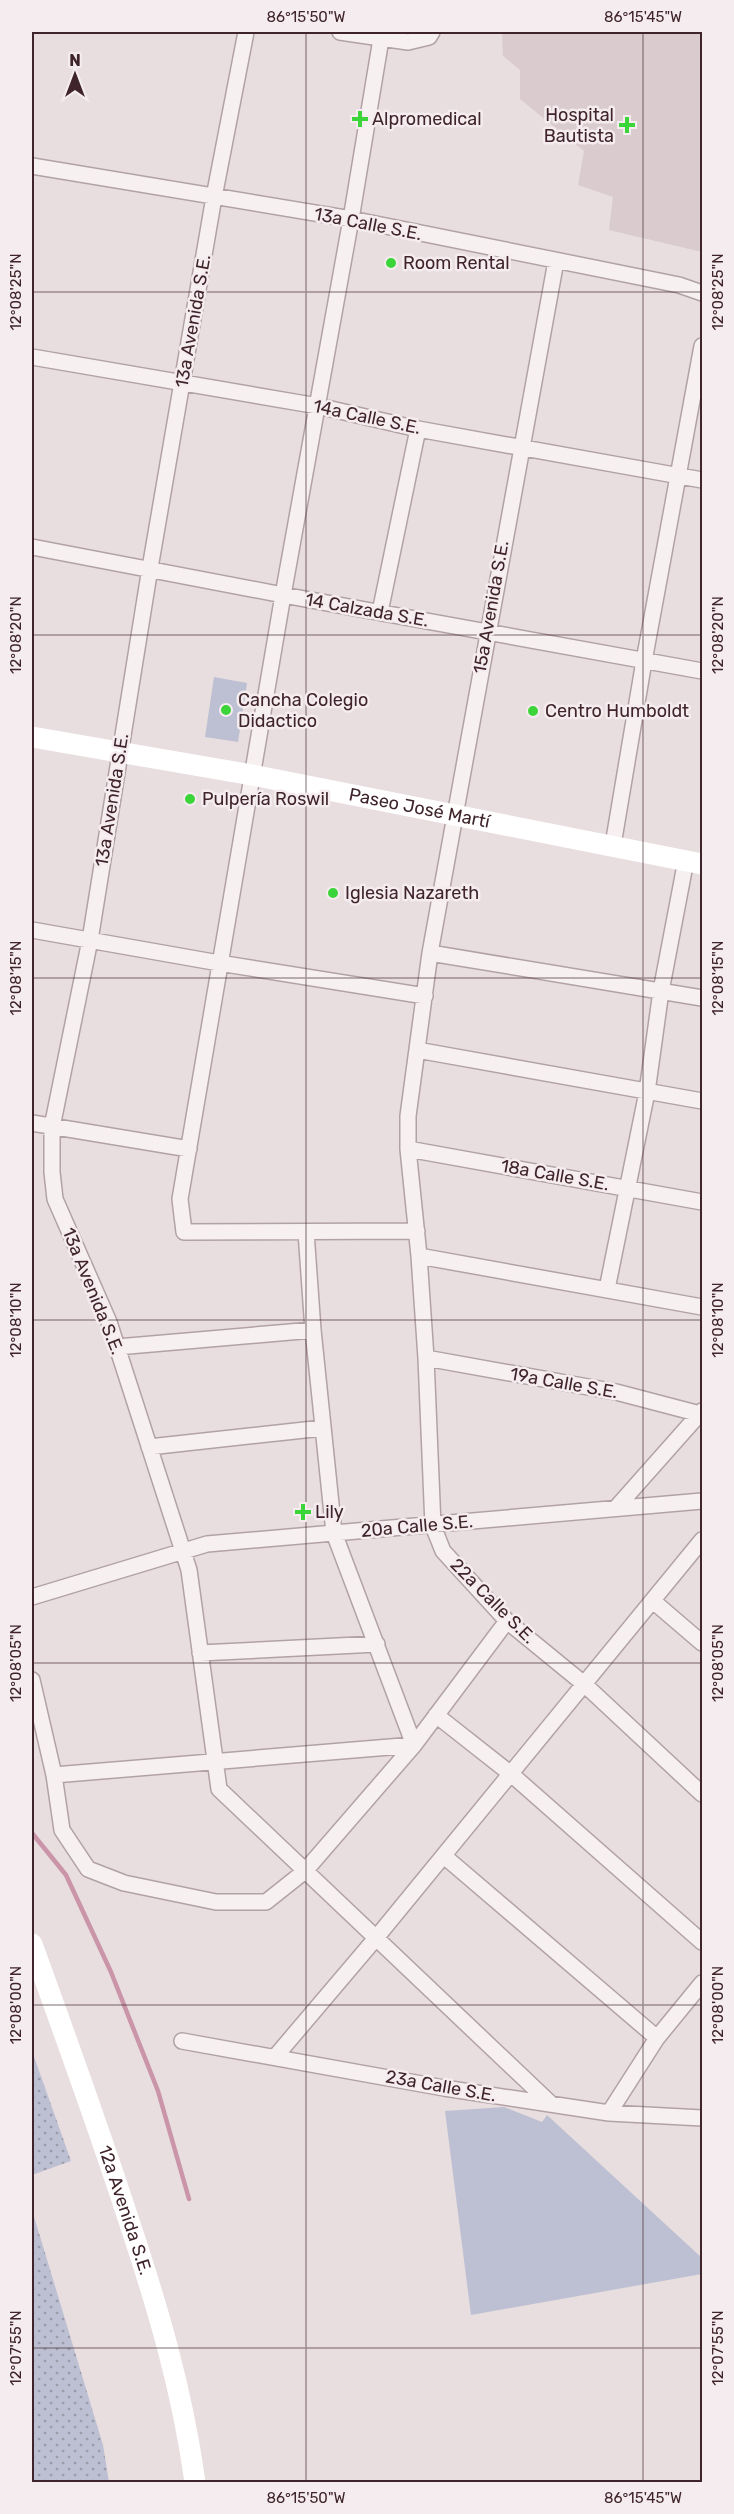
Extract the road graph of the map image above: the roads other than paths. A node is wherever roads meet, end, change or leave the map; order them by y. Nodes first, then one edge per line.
1 (246, 32) edge
2 (340, 32) edge
3 (431, 34) edge
4 (381, 39) junction
5 (32, 166) edge
6 (214, 197) junction
7 (351, 219) junction
8 (556, 261) junction
9 (702, 293) edge
10 (702, 346) edge
11 (32, 357) edge
12 (183, 382) junction
13 (318, 406) junction
14 (418, 429) junction
15 (520, 447) junction
16 (679, 476) junction
17 (702, 480) edge
18 (32, 547) edge
19 (150, 568) junction
20 (282, 595) junction
21 (380, 612) junction
22 (487, 632) junction
23 (644, 661) junction
24 (702, 671) edge
25 (32, 737) edge
26 (119, 752) junction
27 (252, 775) junction
28 (454, 815) junction
29 (613, 845) junction
30 (694, 862) edge
31 (32, 930) edge
32 (90, 940) junction
33 (430, 953) junction
34 (219, 963) junction
35 (661, 991) junction
36 (425, 996) junction
37 (702, 998) edge
38 (417, 1050) junction
39 (647, 1092) junction
40 (702, 1101) edge
41 (32, 1124) edge
42 (52, 1127) junction
43 (189, 1149) junction
44 (408, 1149) junction
45 (626, 1187) junction
46 (702, 1202) edge
47 (417, 1231) junction
48 (306, 1232) junction
49 (419, 1256) junction
50 (607, 1289) junction
51 (702, 1307) edge
52 (313, 1330) junction
53 (117, 1347) junction
54 (426, 1358) junction
55 (701, 1413) edge
56 (323, 1428) junction
57 (149, 1447) junction
58 (702, 1501) edge
59 (616, 1508) junction
60 (433, 1526) junction
61 (334, 1533) junction
62 (702, 1540) edge
63 (183, 1551) junction
64 (32, 1596) edge
65 (653, 1601) junction
66 (507, 1621) junction
67 (702, 1643) edge
68 (377, 1644) junction
69 (200, 1653) junction
70 (32, 1680) edge
71 (584, 1684) junction
72 (436, 1715) junction
73 (414, 1745) junction
74 (214, 1761) junction
75 (511, 1774) junction
76 (54, 1775) junction
77 (702, 1794) edge
78 (444, 1856) junction
79 (305, 1871) junction
80 (376, 1938) junction
81 (702, 1942) edge
82 (32, 1944) edge
83 (702, 1983) edge
84 (657, 2038) junction
85 (182, 2041) dead end
86 (275, 2057) junction
87 (551, 2104) junction
88 (609, 2113) junction
89 (702, 2118) edge
90 (195, 2482) edge

1 - 6 street, 13a Avenida S.E.
2 - 4 street
3 - 4 street
4 - 7 street
5 - 6 street, 13a Calle S.E.
6 - 7 street, 13a Calle S.E.
6 - 12 street, 13a Avenida S.E.
7 - 8 street, 13a Calle S.E.
7 - 13 street
8 - 9 street, 13a Calle S.E.
8 - 15 street, 15a Avenida S.E.
10 - 16 street
11 - 12 street, 14a Calle S.E.
12 - 13 street, 14a Calle S.E.
12 - 19 street, 13a Avenida S.E.
13 - 14 street, 14a Calle S.E.
13 - 20 street
14 - 15 street, 14a Calle S.E.
14 - 21 street
15 - 16 street, 14a Calle S.E.
15 - 22 street, 15a Avenida S.E.
16 - 17 street, 14a Calle S.E.
16 - 23 street
18 - 19 street, 14 Calzada S.E.
19 - 20 street, 14 Calzada S.E.
19 - 26 street, 13a Avenida S.E.
20 - 21 street, 14 Calzada S.E.
20 - 27 street
21 - 22 street, 14 Calzada S.E.
22 - 23 street, 14 Calzada S.E.
22 - 28 street, 15a Avenida S.E.
23 - 24 street, 14 Calzada S.E.
23 - 29 street
25 - 26 main road, Paseo José Martí
26 - 27 main road, Paseo José Martí
26 - 32 street, 13a Avenida S.E.
27 - 28 main road, Paseo José Martí
27 - 34 street
28 - 29 main road, Paseo José Martí
28 - 33 street, 15a Avenida S.E.
29 - 30 main road, Paseo José Martí
30 - 35 street
31 - 32 street
32 - 34 street
32 - 42 street, 13a Avenida S.E.
33 - 35 street
33 - 36 street, 15a Avenida S.E.
34 - 36 street
34 - 43 street
35 - 37 street
35 - 39 street
36 - 38 street, 15a Avenida S.E.
38 - 39 street
38 - 44 street, 22a Calle S.E.
39 - 40 street
39 - 45 street
41 - 42 street
42 - 43 street
42 - 53 street, 13a Avenida S.E.
43 - 48 street
44 - 45 street, 18a Calle S.E.
44 - 47 street, 22a Calle S.E.
45 - 46 street, 18a Calle S.E.
45 - 50 street
47 - 48 street
47 - 49 street, 22a Calle S.E.
48 - 52 street
49 - 50 street
49 - 54 street, 22a Calle S.E.
50 - 51 street
52 - 53 street
52 - 56 street
53 - 57 street, 13a Avenida S.E.
54 - 55 street, 19a Calle S.E.
54 - 60 street, 22a Calle S.E.
55 - 59 street
56 - 57 street
56 - 61 street
57 - 63 street, 13a Avenida S.E.
58 - 59 street, 20a Calle S.E.
59 - 60 street, 20a Calle S.E.
60 - 61 street, 20a Calle S.E.
60 - 66 street, 22a Calle S.E.
61 - 63 street, 20a Calle S.E.
61 - 68 street
62 - 65 street
63 - 64 street, 20a Calle S.E.
63 - 69 street, 13a Avenida S.E.
65 - 67 street
65 - 71 street
66 - 71 street, 22a Calle S.E.
66 - 72 street
68 - 69 street
68 - 73 street
69 - 74 street, 13a Avenida S.E.
70 - 76 street
71 - 75 street
71 - 77 street, 22a Calle S.E.
72 - 73 street
72 - 75 street
73 - 74 street
73 - 79 street
74 - 76 street
74 - 79 street, 13a Avenida S.E.
75 - 78 street
75 - 81 street
76 - 79 street
78 - 80 street
78 - 84 street
79 - 80 street, 13a Avenida S.E.
80 - 86 street
80 - 87 street, 13a Avenida S.E.
82 - 90 main road, 12a Avenida S.E.
83 - 84 street
84 - 88 street
85 - 86 street, 23a Calle S.E.
86 - 87 street, 23a Calle S.E.
87 - 88 street, 23a Calle S.E.
88 - 89 street, 23a Calle S.E.

